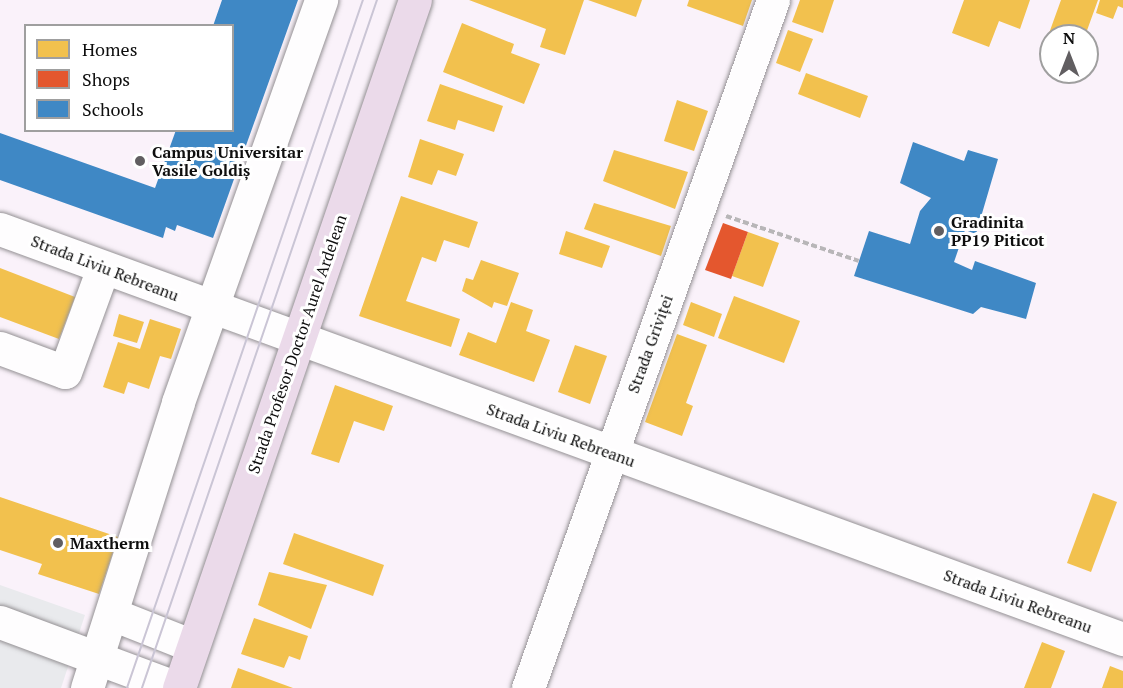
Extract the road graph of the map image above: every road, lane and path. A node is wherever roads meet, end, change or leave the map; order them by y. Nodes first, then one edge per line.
1 (321, 0) edge
2 (415, 0) edge
3 (773, 0) edge
4 (699, 207) junction
5 (0, 229) edge
6 (859, 261) dead end
7 (104, 268) junction
8 (213, 309) junction
9 (298, 340) junction
10 (0, 348) edge
11 (610, 453) junction
12 (112, 614) junction
13 (0, 622) edge
14 (1123, 639) edge
15 (193, 646) junction
16 (98, 657) junction
17 (87, 688) edge
18 (178, 688) edge
19 (528, 688) edge

1 - 8 street
2 - 9 main road, Strada Profesor Doctor Aurel Ardelean
3 - 4 street, Strada Griviței
4 - 6 path
4 - 11 street, Strada Griviței
5 - 7 street, Strada Liviu Rebreanu
7 - 8 street, Strada Liviu Rebreanu
7 - 10 street
8 - 9 street, Strada Liviu Rebreanu
8 - 12 street
9 - 11 street, Strada Liviu Rebreanu
9 - 15 main road, Strada Profesor Doctor Aurel Ardelean
11 - 14 street, Strada Liviu Rebreanu
11 - 19 street, Strada Griviței
12 - 15 street
12 - 16 street
13 - 16 street
15 - 18 main road, Strada Profesor Doctor Aurel Ardelean
16 - 17 street
16 - 18 street

